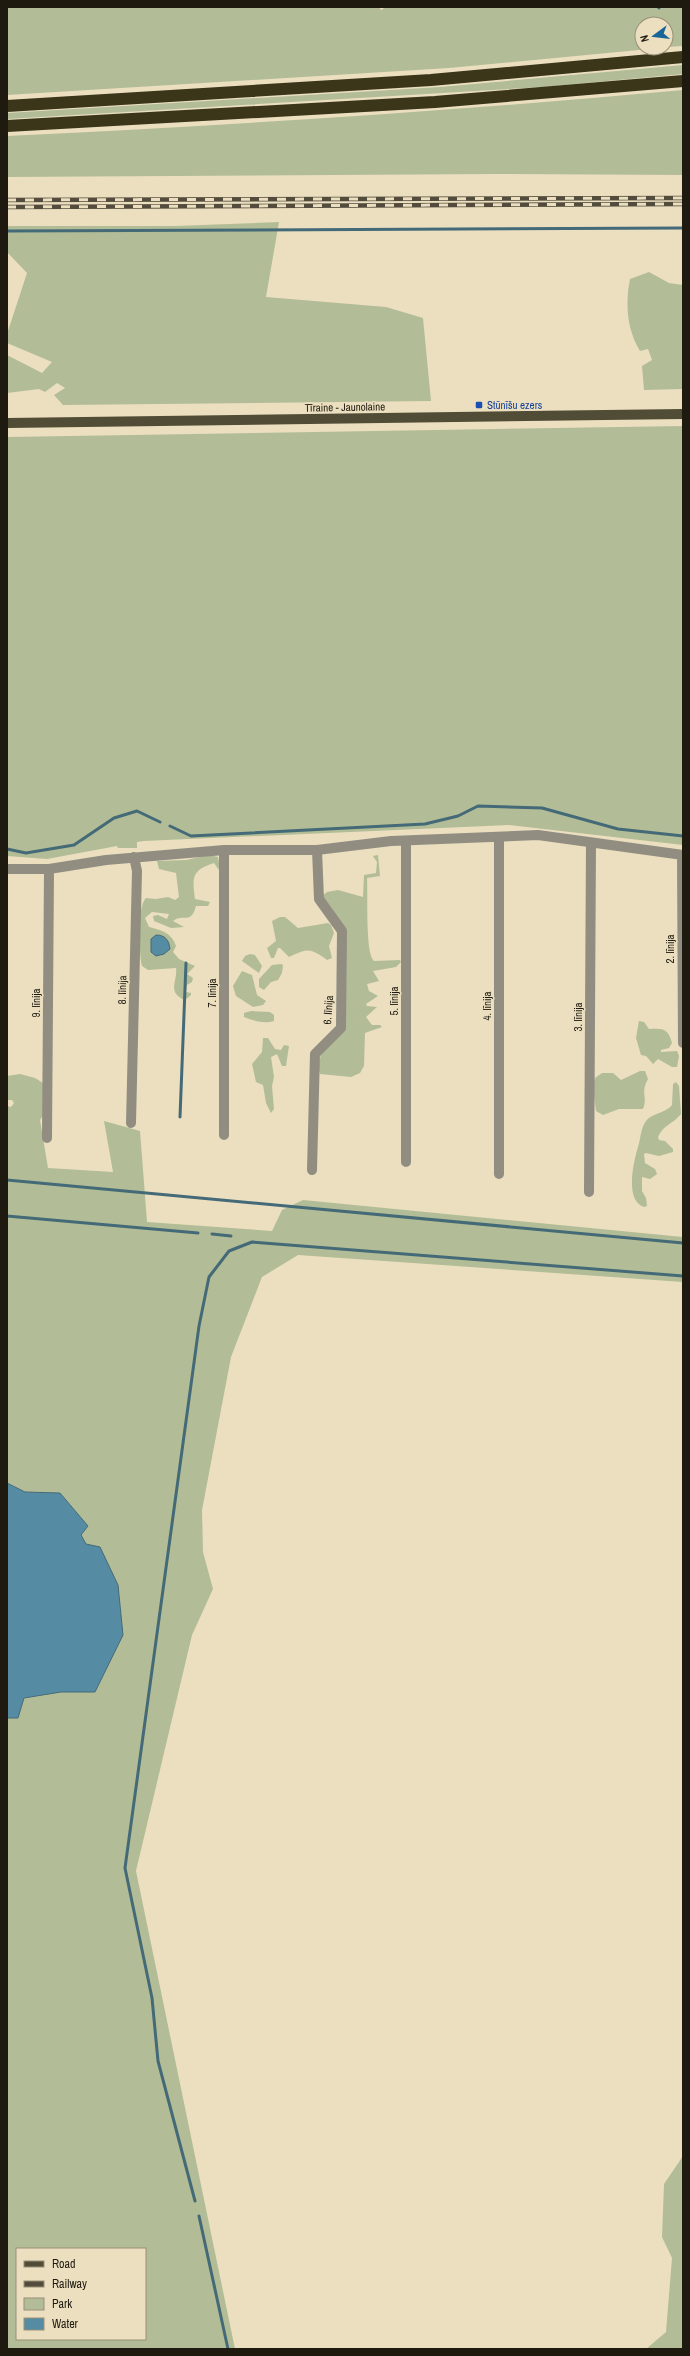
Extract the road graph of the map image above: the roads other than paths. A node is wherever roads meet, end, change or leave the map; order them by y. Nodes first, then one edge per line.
1 (683, 57) edge
2 (683, 81) edge
3 (7, 106) edge
4 (7, 126) edge
5 (683, 414) edge
6 (7, 423) edge
7 (499, 837) junction
8 (406, 841) junction
9 (591, 843) junction
10 (224, 850) junction
11 (317, 850) junction
12 (682, 855) edge
13 (134, 858) junction
14 (7, 869) edge
15 (48, 869) junction
16 (683, 1043) edge
17 (131, 1123) dead end
18 (224, 1135) dead end
19 (47, 1138) dead end
20 (406, 1162) dead end
21 (312, 1170) dead end
22 (499, 1174) dead end
23 (589, 1192) dead end

1 - 3 highway
2 - 4 highway
5 - 6 main road, Tīraine - Jaunolaine
7 - 8 street
7 - 9 street
7 - 22 street, 4. līnija
8 - 11 street
8 - 20 street, 5. līnija
9 - 12 street
9 - 23 street, 3. līnija
10 - 11 street
10 - 13 street
10 - 18 street, 7. līnija
11 - 21 street, 6. līnija
12 - 16 street, 2. līnija
13 - 15 street
13 - 17 street, 8. līnija
14 - 15 street
15 - 19 street, 9. līnija

